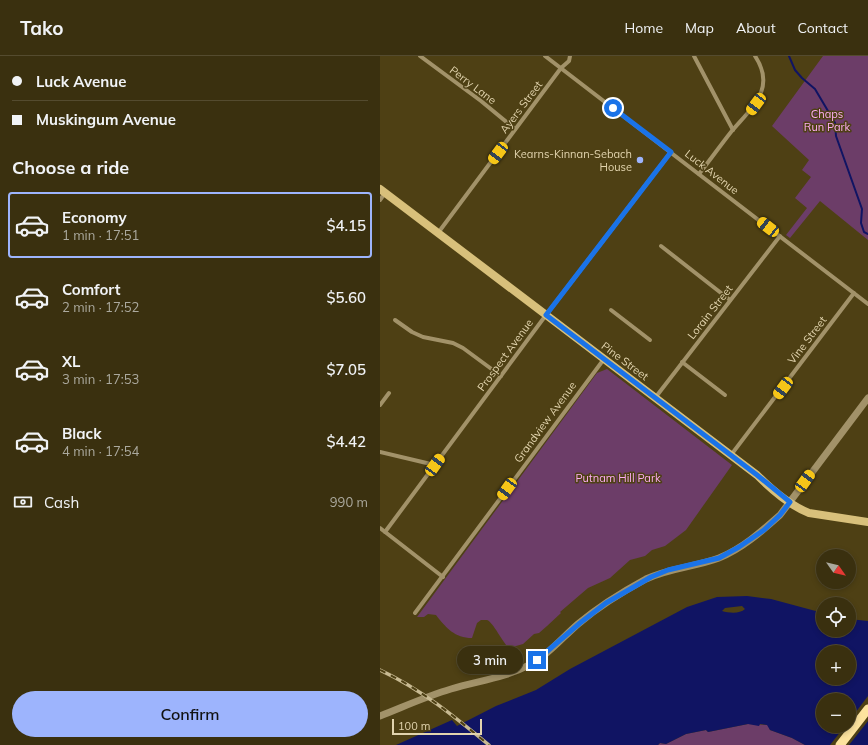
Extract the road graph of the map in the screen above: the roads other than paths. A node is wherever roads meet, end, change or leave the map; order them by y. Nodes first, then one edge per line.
1 (420, 56) edge
2 (545, 56) edge
3 (570, 56) edge
4 (694, 56) edge
5 (755, 56) edge
6 (561, 68) junction
7 (515, 129) junction
8 (733, 130) junction
9 (671, 152) junction
10 (700, 174) junction
11 (383, 191) edge
12 (380, 200) edge
13 (438, 233) junction
14 (780, 236) junction
15 (661, 246) dead end
16 (854, 293) junction
17 (730, 300) junction
18 (868, 304) edge
19 (611, 310) dead end
20 (546, 315) junction
21 (395, 320) dead end
22 (650, 340) dead end
23 (604, 359) junction
24 (682, 362) junction
25 (501, 376) junction
26 (389, 393) dead end
27 (725, 395) dead end
28 (655, 398) junction
29 (868, 398) edge
30 (380, 405) edge
31 (380, 452) edge
32 (731, 456) junction
33 (435, 465) junction
34 (790, 502) junction
35 (868, 522) edge
36 (380, 528) edge
37 (385, 532) junction
38 (443, 576) junction
39 (415, 612) dead end
40 (868, 709) edge
41 (380, 716) edge
42 (840, 745) edge

1 - 7 street, Perry Lane
2 - 6 street, Luck Avenue
3 - 6 street, Ayers Street
4 - 8 street
5 - 8 street
6 - 7 street, Ayers Street
6 - 9 street, Luck Avenue
7 - 13 street, Ayers Street
8 - 10 street
9 - 10 street, Luck Avenue
9 - 20 street, Prospect Avenue
10 - 14 street, Luck Avenue
11 - 12 street
11 - 13 main road, Pine Street
13 - 20 main road, Pine Street
14 - 16 street, Luck Avenue
14 - 17 street, Lorain Street
15 - 17 street
16 - 18 street, Luck Avenue
16 - 32 street, Vine Street
17 - 24 street, Lorain Street
19 - 22 street
20 - 23 main road, Pine Street
20 - 25 street, Prospect Avenue
21 - 25 street
23 - 28 main road, Pine Street
23 - 38 street, Grandview Avenue
24 - 27 street
24 - 28 street, Lorain Street
25 - 33 street, Prospect Avenue
26 - 30 street
28 - 32 main road, Pine Street
29 - 34 street
31 - 33 street
32 - 34 main road, Pine Street
33 - 37 street, Prospect Avenue
34 - 35 main road, Pine Street
34 - 41 street
36 - 37 street
37 - 38 street
38 - 39 street, Grandview Avenue
40 - 42 main road

